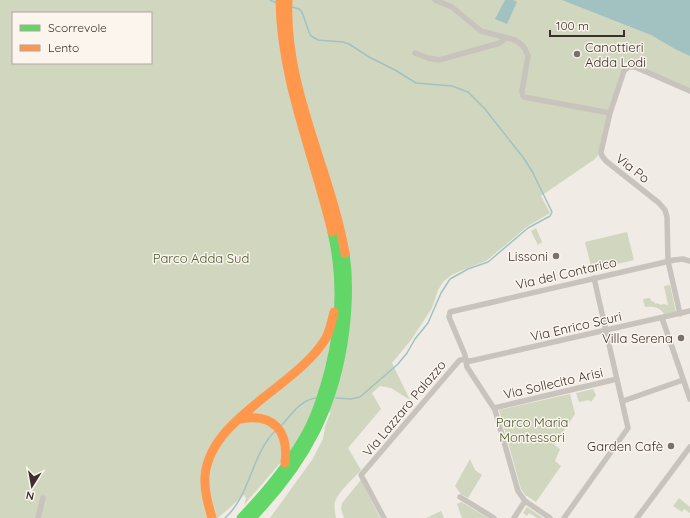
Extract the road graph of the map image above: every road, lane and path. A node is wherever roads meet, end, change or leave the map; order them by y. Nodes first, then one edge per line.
1 (435, 0) edge
2 (284, 3) edge
3 (506, 38) junction
4 (415, 53) dead end
5 (288, 60) junction
6 (690, 91) edge
7 (610, 113) junction
8 (690, 260) edge
9 (668, 261) junction
10 (594, 278) junction
11 (340, 288) junction
12 (690, 311) edge
13 (680, 314) junction
14 (662, 318) junction
15 (606, 330) junction
16 (466, 361) junction
17 (618, 379) junction
18 (683, 380) junction
19 (690, 399) edge
20 (622, 401) junction
21 (494, 408) junction
22 (239, 419) junction
23 (690, 447) edge
24 (284, 469) junction
25 (460, 497) dead end
26 (43, 498) dead end
27 (525, 500) junction
28 (270, 502) junction
29 (38, 518) edge
30 (212, 518) edge
31 (241, 518) edge
32 (252, 518) edge
33 (262, 518) edge
34 (384, 518) edge
35 (494, 518) edge
36 (514, 518) edge
37 (550, 518) edge
38 (564, 518) edge
39 (637, 518) edge

1 - 3 street
2 - 5 highway
3 - 4 street
3 - 7 street
5 - 11 highway
5 - 28 highway
6 - 7 street, Via Po
7 - 9 street, Via Po
8 - 9 street, Via del Contarico
9 - 10 street, Via del Contarico
9 - 13 street
10 - 15 street
10 - 16 street, Via del Contarico
11 - 22 highway
11 - 24 highway
12 - 13 street, Via Enrico Scuri
13 - 14 street, Via Enrico Scuri
14 - 15 street, Via Enrico Scuri
14 - 18 street
15 - 16 street, Via Enrico Scuri
15 - 17 street
16 - 21 street
16 - 34 street, Via Lazzaro Palazzo
17 - 20 street
17 - 21 street, Via Sollecito Arisi
18 - 19 street
18 - 20 street
20 - 38 street
21 - 27 street
22 - 24 highway
22 - 30 highway
23 - 39 street
24 - 31 highway
25 - 35 street
26 - 29 street
27 - 36 street
27 - 37 street
28 - 32 highway
28 - 33 highway

